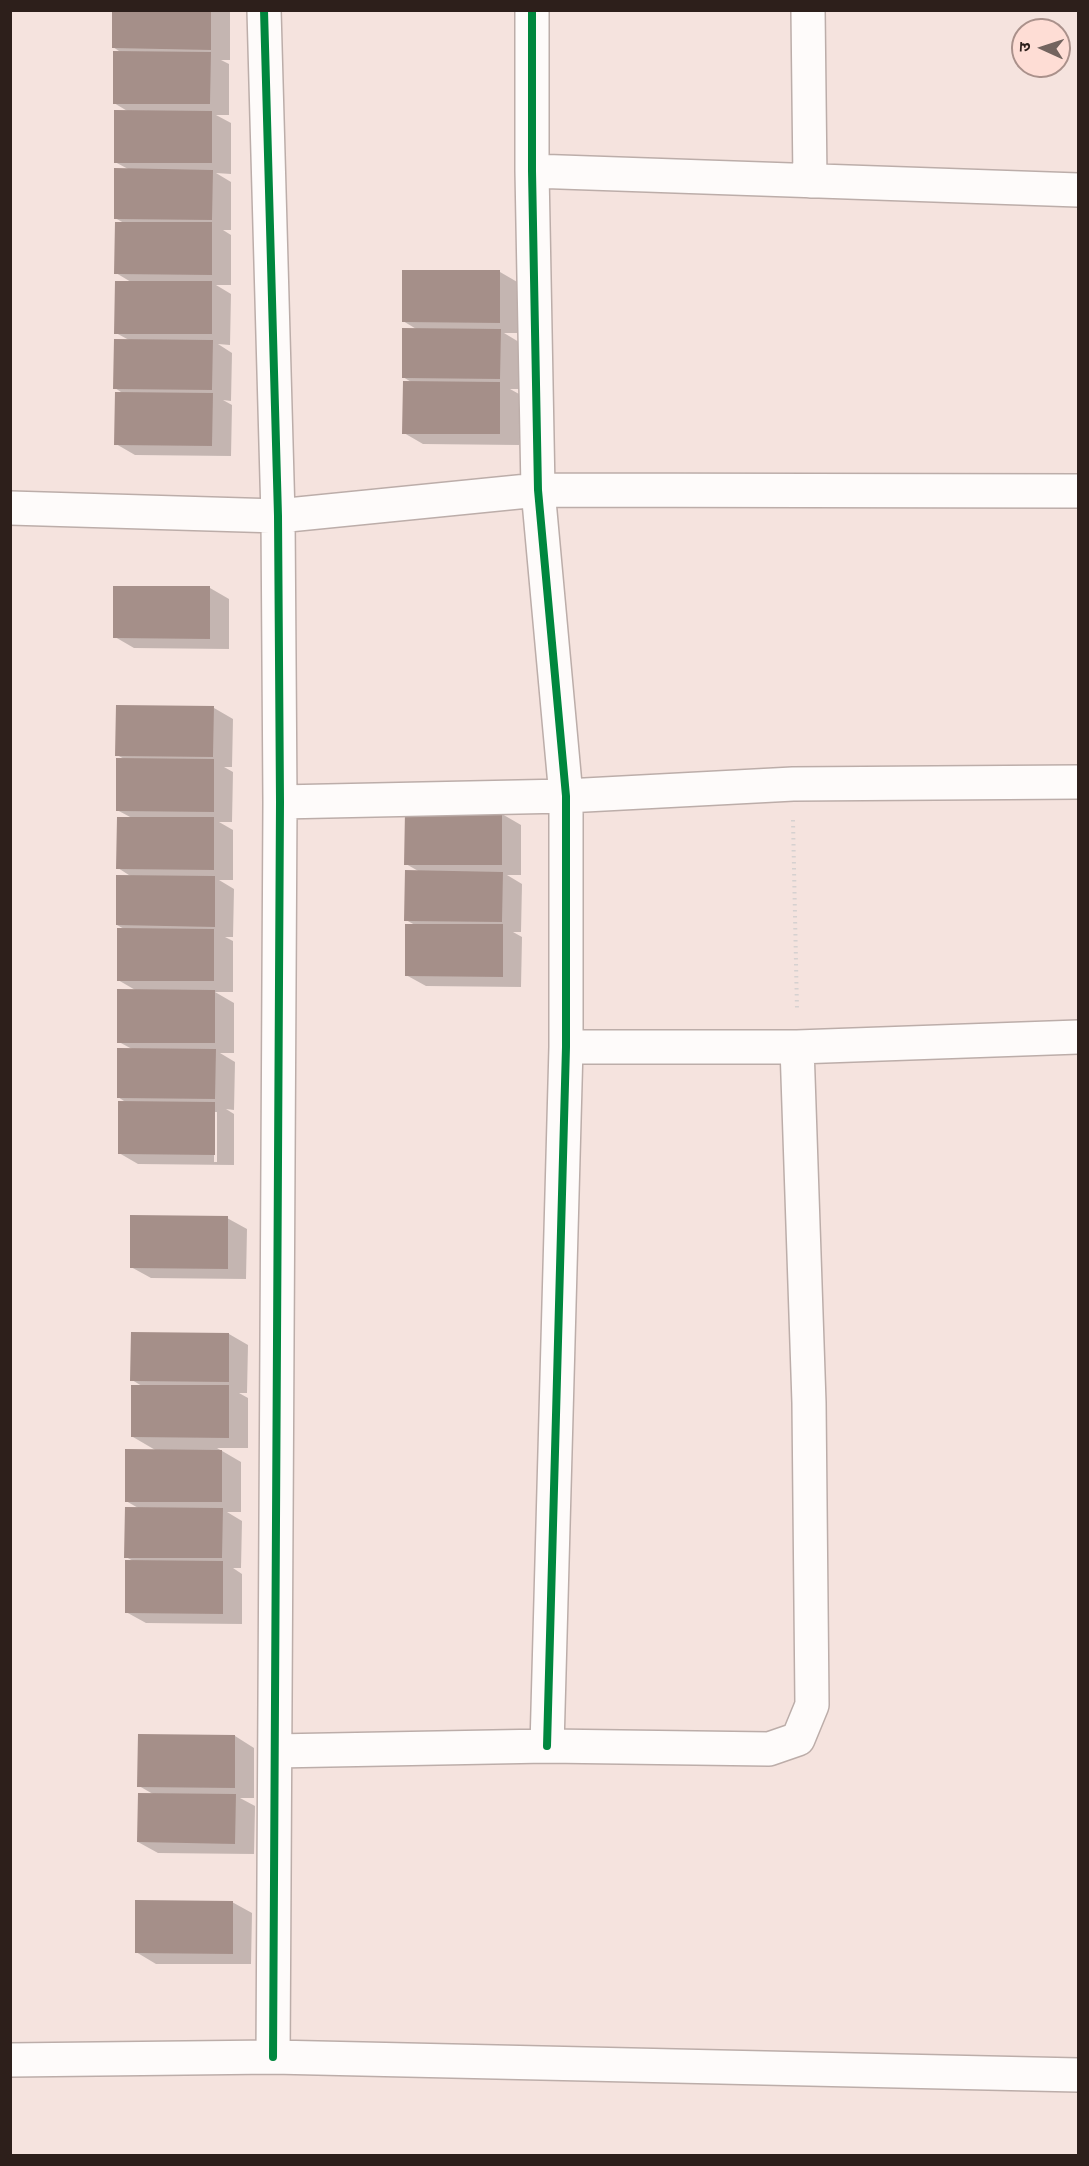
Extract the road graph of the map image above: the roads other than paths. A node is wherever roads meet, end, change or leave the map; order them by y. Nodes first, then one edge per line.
1 (264, 10) edge
2 (532, 10) edge
3 (808, 10) edge
4 (532, 171) junction
5 (810, 181) junction
6 (1078, 190) edge
7 (538, 490) junction
8 (1078, 491) edge
9 (10, 508) edge
10 (278, 516) junction
11 (1078, 782) edge
12 (566, 796) junction
13 (280, 802) junction
14 (1078, 1037) edge
15 (566, 1047) junction
16 (797, 1047) junction
17 (547, 1746) junction
18 (275, 1751) junction
19 (273, 2057) junction
20 (10, 2060) edge
21 (1078, 2075) edge

1 - 10 street
2 - 4 street
3 - 5 street
4 - 5 street
4 - 7 street
5 - 6 street
7 - 8 street
7 - 10 street
7 - 12 street
9 - 10 street
10 - 13 street
11 - 12 street
12 - 13 street
12 - 15 street
13 - 18 street
14 - 16 street
15 - 16 street
15 - 17 street
16 - 17 street
17 - 18 street
18 - 19 street
19 - 20 street
19 - 21 street

